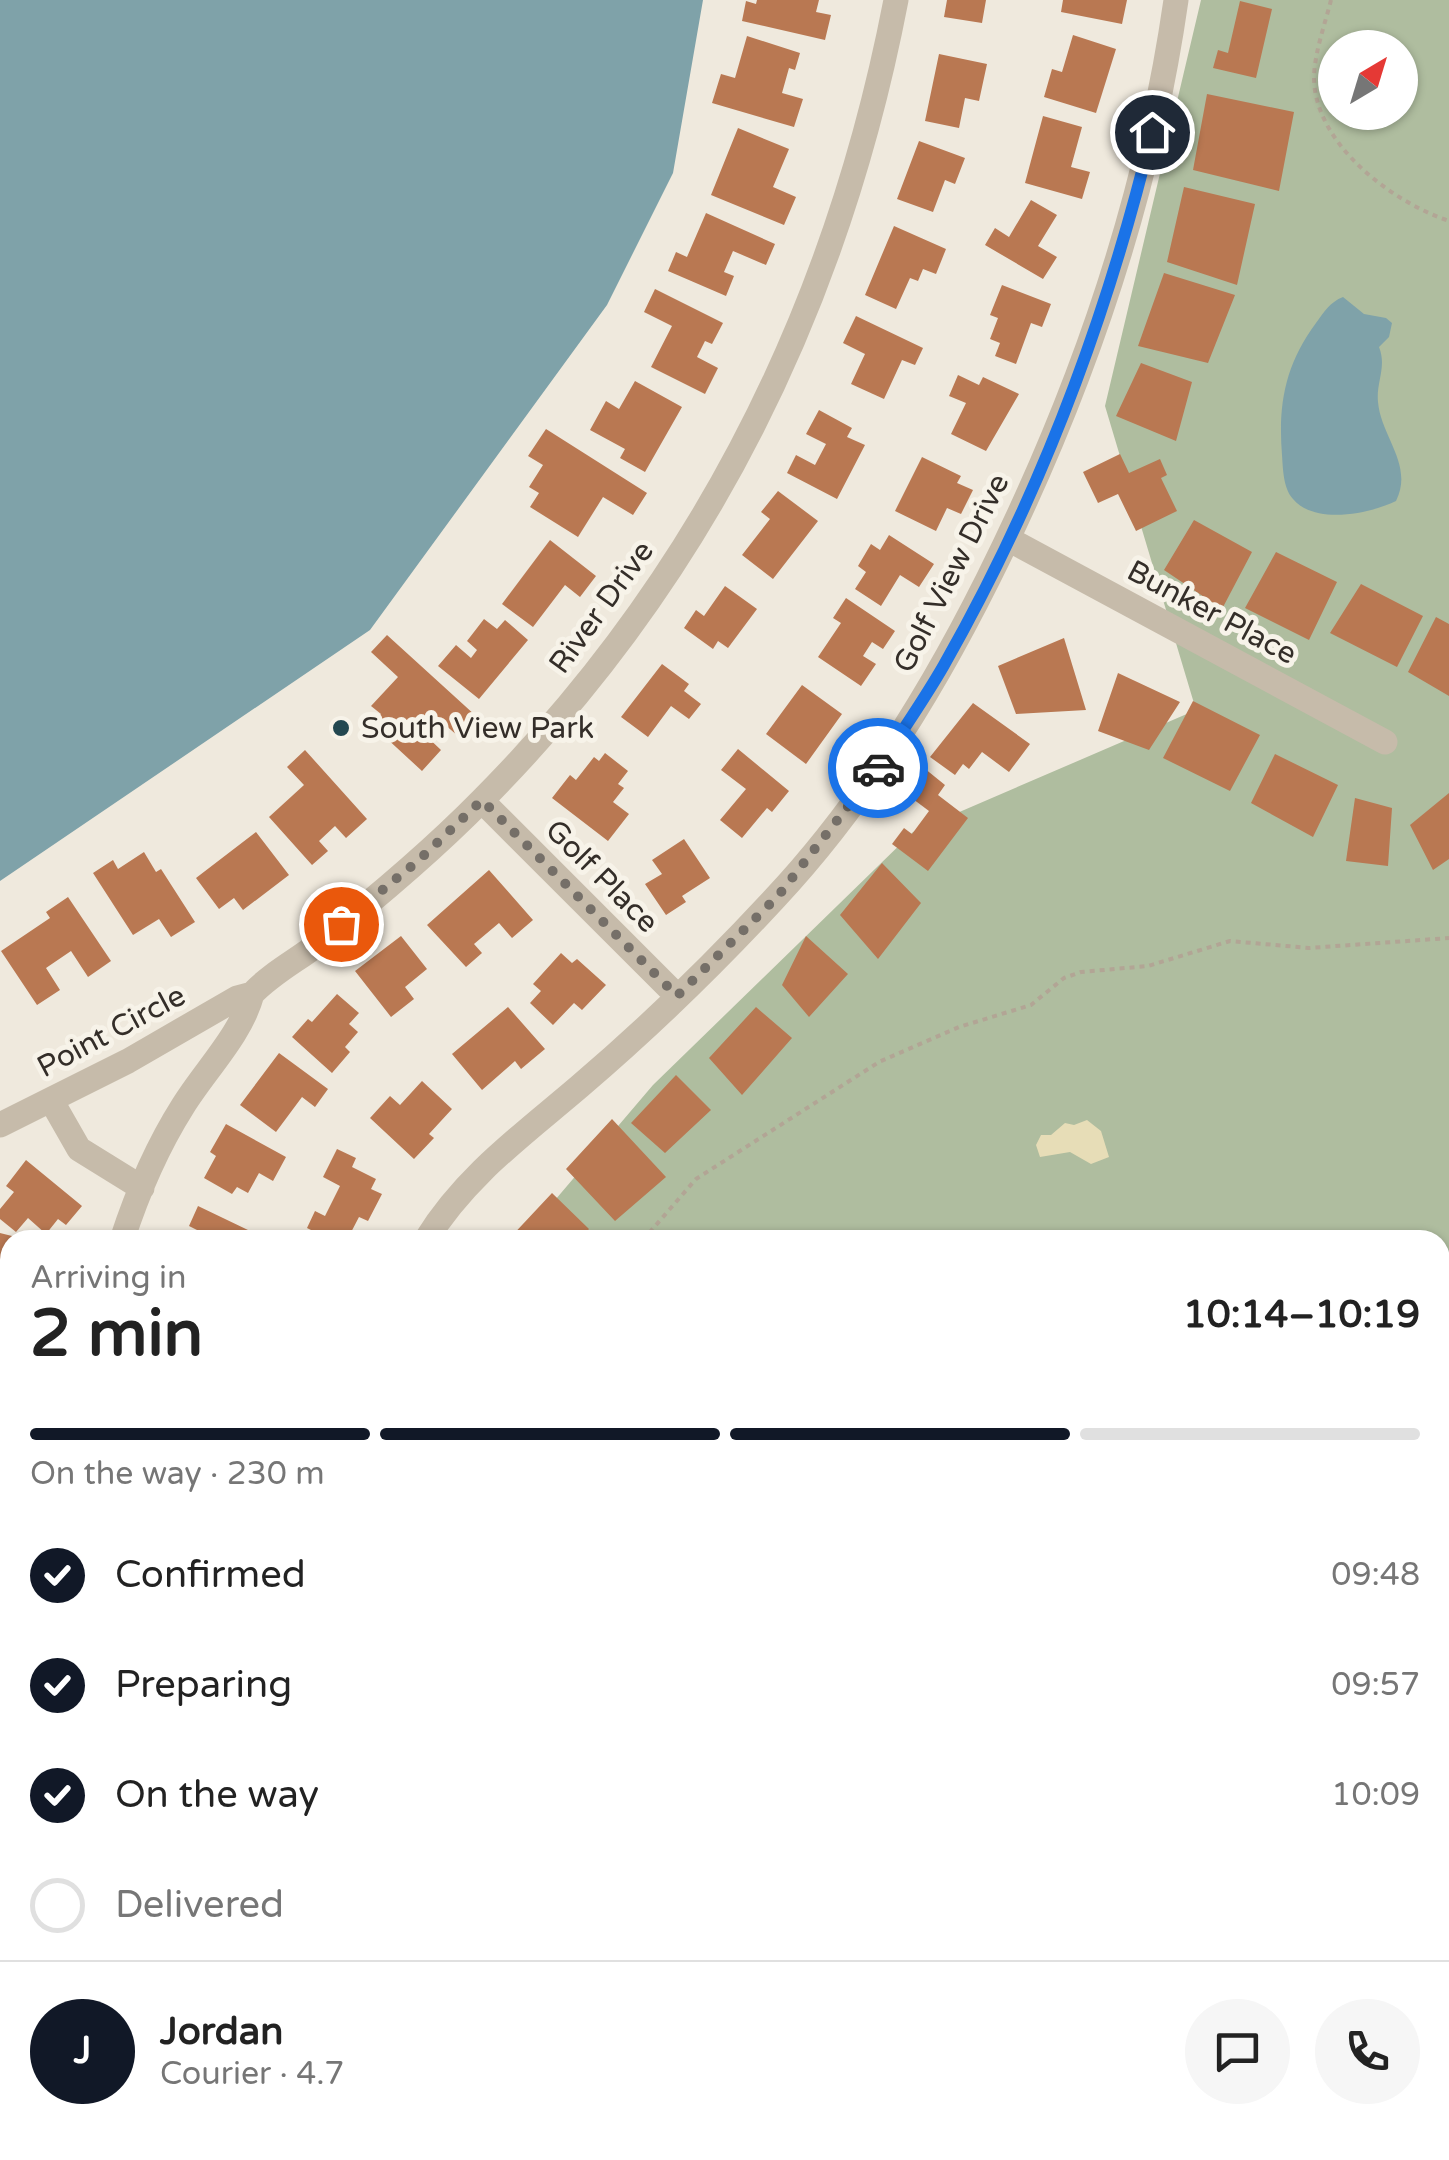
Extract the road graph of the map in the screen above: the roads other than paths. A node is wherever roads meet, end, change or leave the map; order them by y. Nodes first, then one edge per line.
1 (896, 0) edge
2 (1176, 0) edge
3 (1008, 538) junction
4 (1385, 742) dead end
5 (482, 800) junction
6 (252, 994) junction
7 (677, 996) junction
8 (51, 1100) junction
9 (0, 1125) edge
10 (142, 1188) junction
11 (126, 1230) edge
12 (433, 1230) edge

1 - 5 street, River Drive
2 - 3 street, Golf View Drive
3 - 4 street, Bunker Place
3 - 7 street, Golf View Drive
5 - 6 street, River Drive
5 - 7 street, Golf Place
6 - 8 street, Point Circle
6 - 10 street, River Drive
7 - 12 street, Golf View Drive
8 - 9 street, Point Circle
8 - 10 street
10 - 11 street, River Drive

